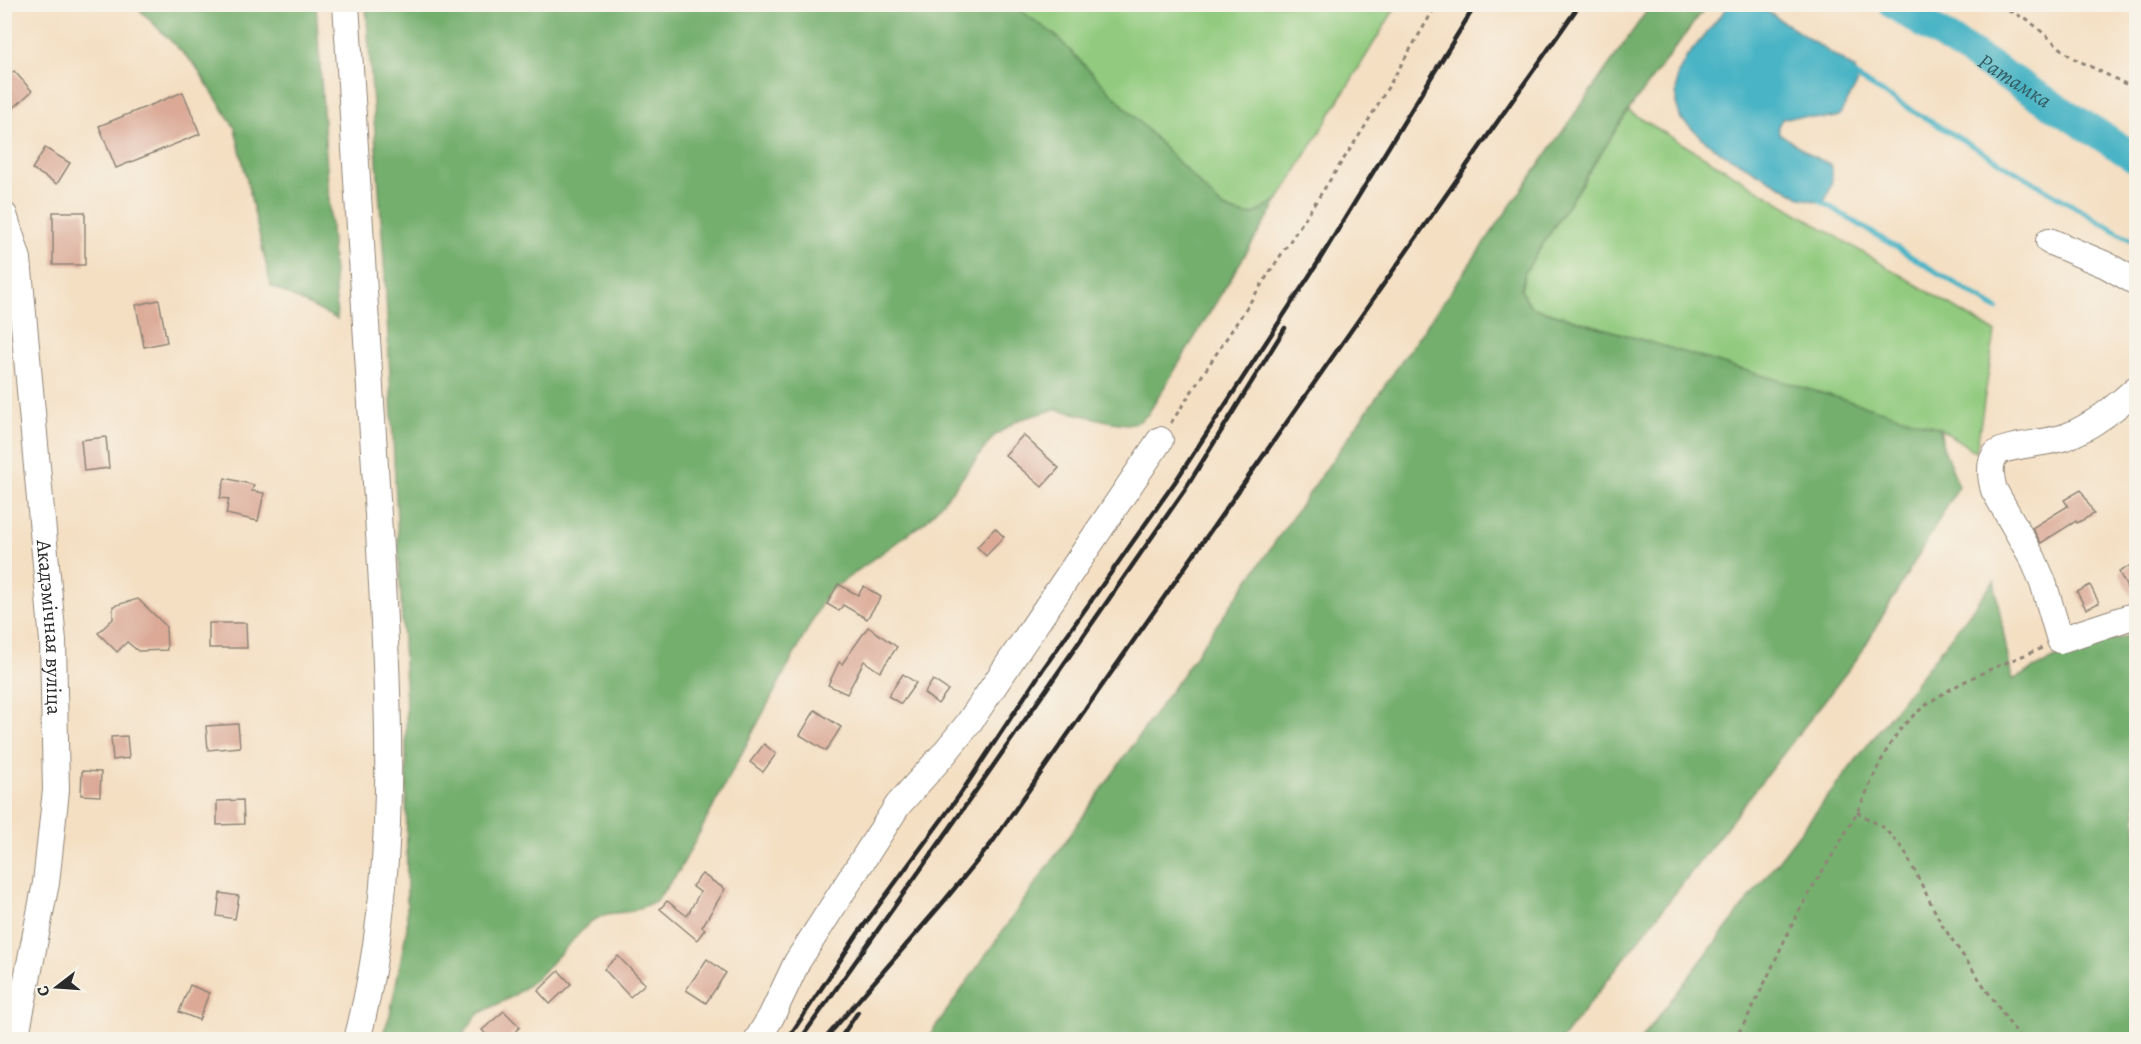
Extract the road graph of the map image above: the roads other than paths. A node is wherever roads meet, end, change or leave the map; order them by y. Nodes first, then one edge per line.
1 (346, 4) edge
2 (4, 214) edge
3 (2049, 241) dead end
4 (2136, 282) edge
5 (2136, 389) edge
6 (1160, 440) road end
7 (2136, 615) edge
8 (15, 1040) edge
9 (357, 1040) edge
10 (757, 1040) edge

1 - 9 street
2 - 8 street, Акадэмічная вуліца
3 - 4 street
5 - 7 street
6 - 10 street

